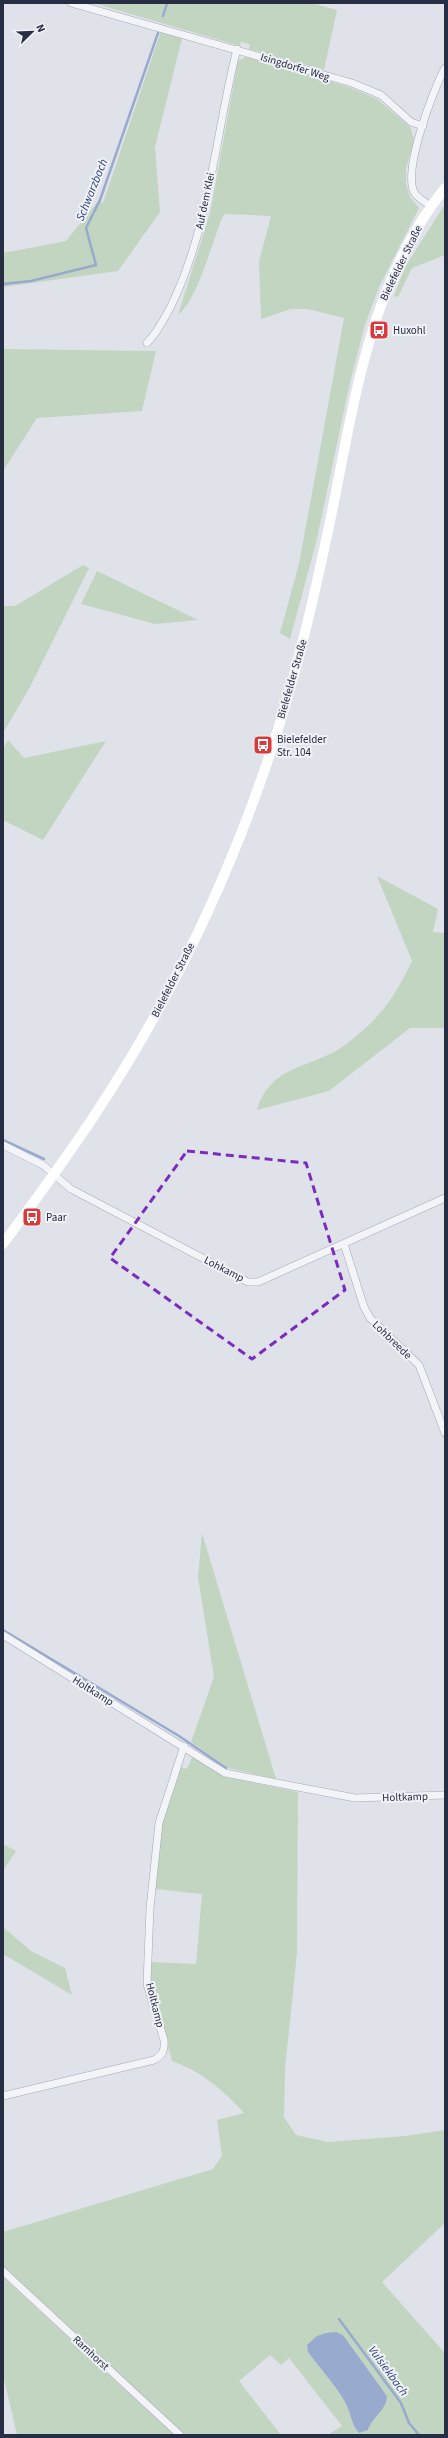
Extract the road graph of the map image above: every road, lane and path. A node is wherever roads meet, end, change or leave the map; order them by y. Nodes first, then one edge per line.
1 (71, 3) edge
2 (237, 49) junction
3 (445, 68) edge
4 (423, 126) junction
5 (445, 188) edge
6 (430, 206) junction
7 (147, 343) dead end
8 (3, 1145) edge
9 (55, 1175) junction
10 (445, 1198) edge
11 (3, 1244) edge
12 (344, 1244) junction
13 (445, 1433) edge
14 (3, 1635) edge
15 (184, 1746) junction
16 (445, 1795) edge
17 (3, 2096) edge
18 (3, 2271) edge
19 (180, 2435) edge

1 - 2 street, Isingdorfer Weg
2 - 4 street, Isingdorfer Weg
2 - 7 street, Auf dem Klei
3 - 4 street
4 - 6 street
5 - 6 main road, Bielefelder Straße
6 - 9 main road, Bielefelder Straße
8 - 9 street, Lohkamp
9 - 11 main road, Bielefelder Straße
9 - 12 street, Lohkamp
10 - 12 street, Lohkamp
12 - 13 street, Lohbreede
14 - 15 street, Holtkamp
15 - 16 street, Holtkamp
15 - 17 street, Holtkamp
18 - 19 street, Ramhorst

